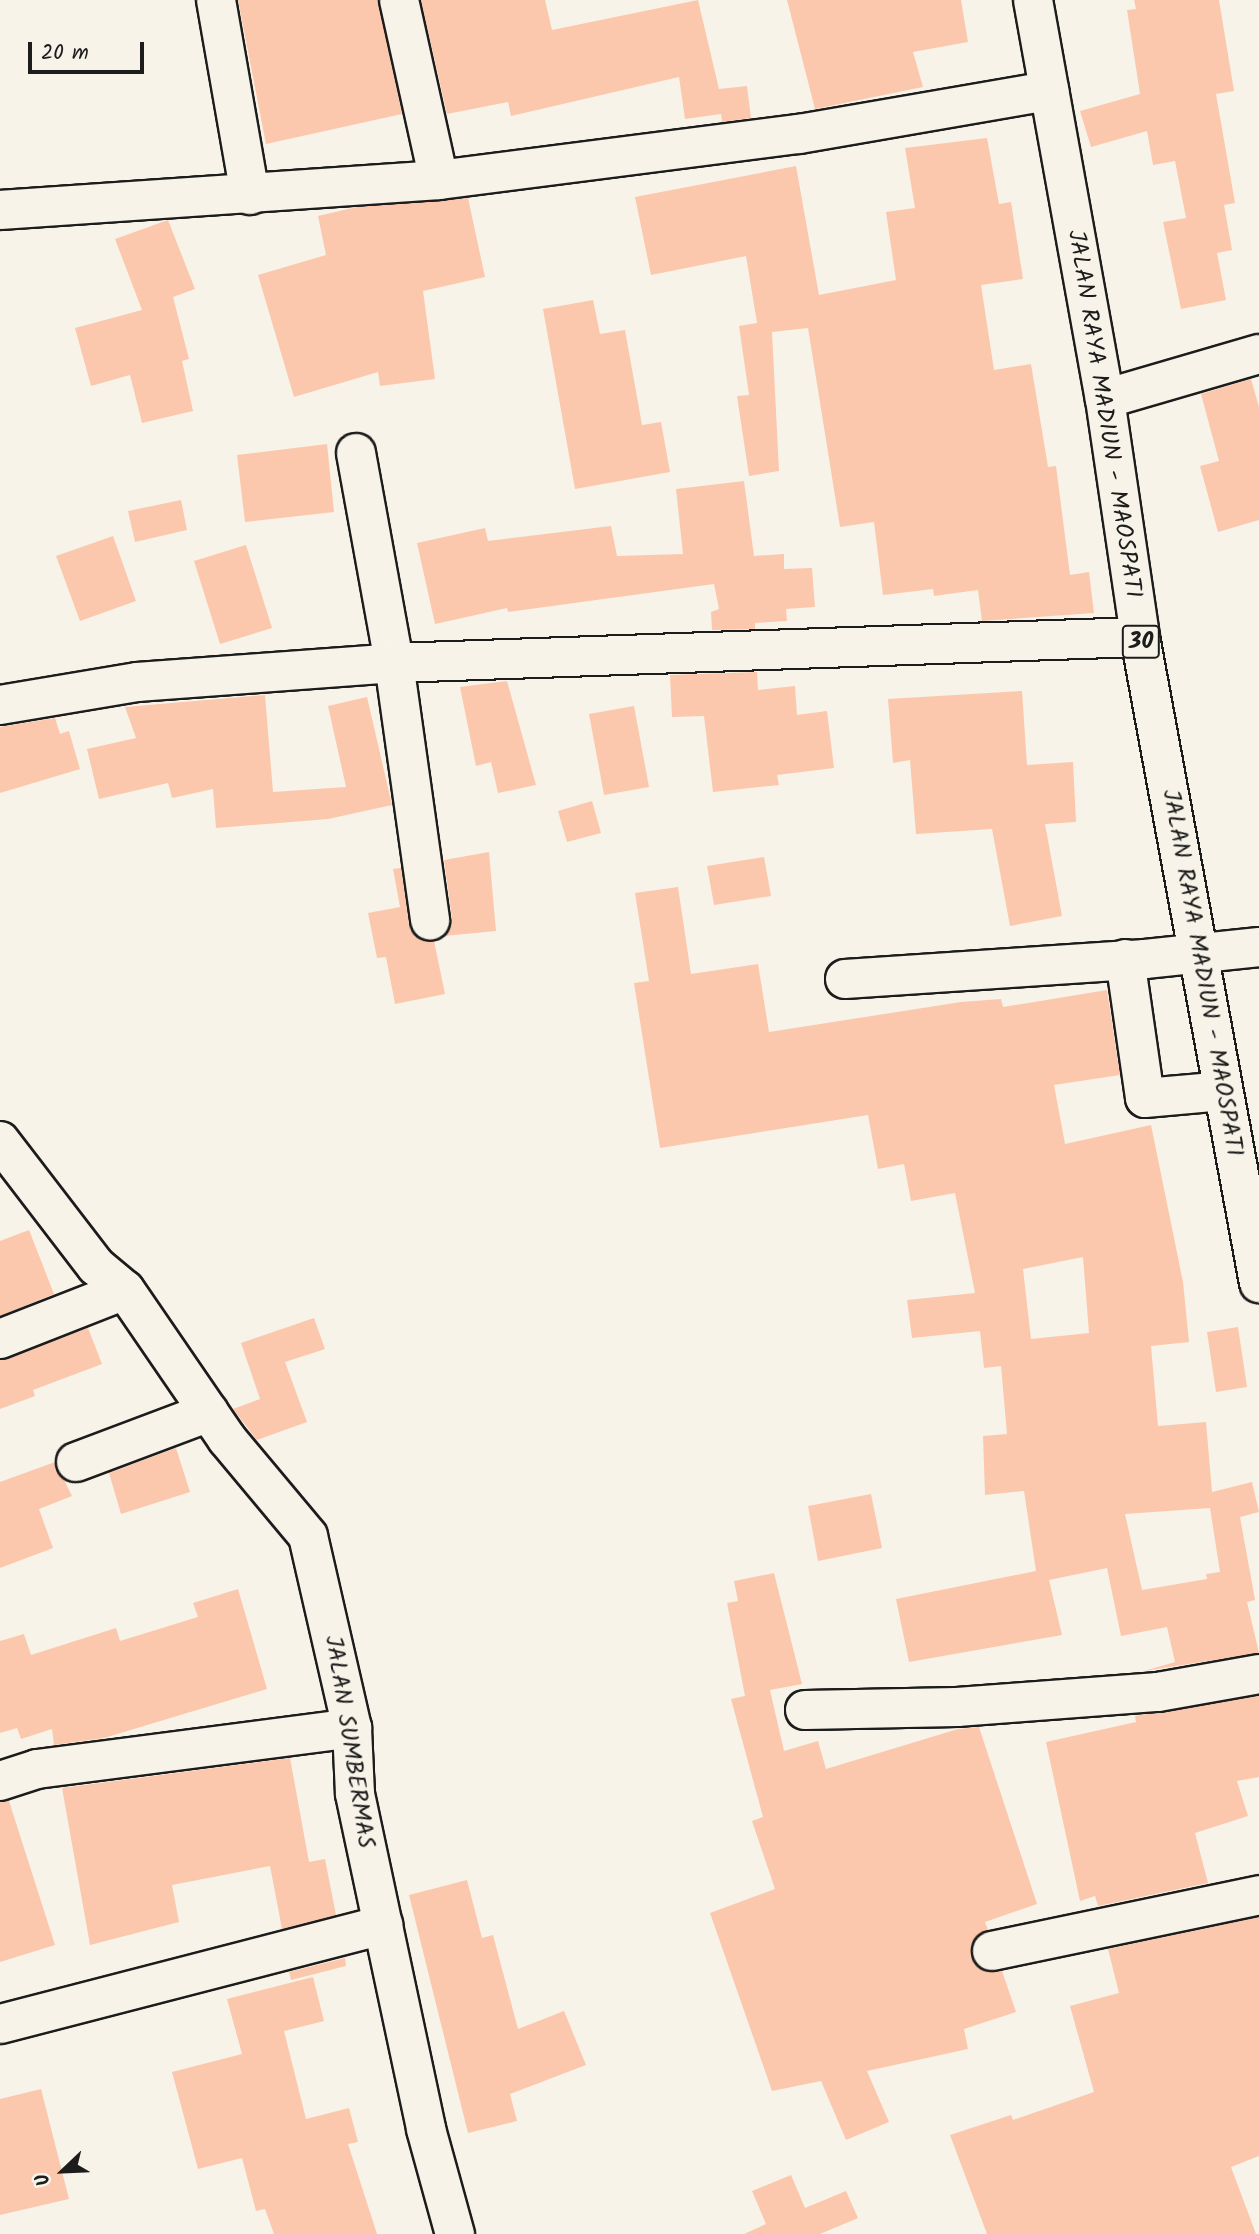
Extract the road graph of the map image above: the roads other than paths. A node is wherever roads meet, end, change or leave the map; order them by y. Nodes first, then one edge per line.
1 (216, 0) edge
2 (399, 0) edge
3 (1033, 0) edge
4 (1049, 92) junction
5 (439, 180) junction
6 (250, 195) junction
7 (0, 210) edge
8 (1259, 354) edge
9 (1105, 399) junction
10 (356, 453) dead end
11 (1140, 636) junction
12 (394, 663) junction
13 (0, 705) edge
14 (430, 920) dead end
15 (1259, 947) edge
16 (1198, 954) junction
17 (1125, 959) junction
18 (845, 979) dead end
19 (1223, 1091) junction
20 (7, 1164) edge
21 (1258, 1266) edge
22 (125, 1290) junction
23 (0, 1339) edge
24 (209, 1412) junction
25 (76, 1462) dead end
26 (1259, 1674) edge
27 (805, 1710) dead end
28 (352, 1728) junction
29 (0, 1781) edge
30 (1259, 1895) edge
31 (383, 1925) junction
32 (992, 1951) dead end
33 (0, 2024) edge
34 (455, 2234) edge

1 - 6 main road
2 - 5 main road
3 - 4 main road, JALAN RAYA MADIUN - MAOSPATI / 30
4 - 5 main road
4 - 9 main road, JALAN RAYA MADIUN - MAOSPATI / 30
5 - 6 main road
6 - 7 main road
8 - 9 main road
9 - 11 main road, JALAN RAYA MADIUN - MAOSPATI / 30
10 - 12 main road
11 - 12 main road
11 - 16 main road, JALAN RAYA MADIUN - MAOSPATI / 30
12 - 13 main road
12 - 14 main road
15 - 16 main road
16 - 17 main road
16 - 19 main road, JALAN RAYA MADIUN - MAOSPATI / 30
17 - 18 main road
17 - 19 main road
19 - 21 main road, JALAN RAYA MADIUN - MAOSPATI / 30
20 - 22 main road, JALAN SUMBERMAS
22 - 23 main road
22 - 24 main road, JALAN SUMBERMAS
24 - 25 main road
24 - 28 main road, JALAN SUMBERMAS
26 - 27 main road
28 - 29 main road
28 - 31 main road, JALAN SUMBERMAS
30 - 32 main road
31 - 33 main road
31 - 34 main road, JALAN SUMBERMAS

